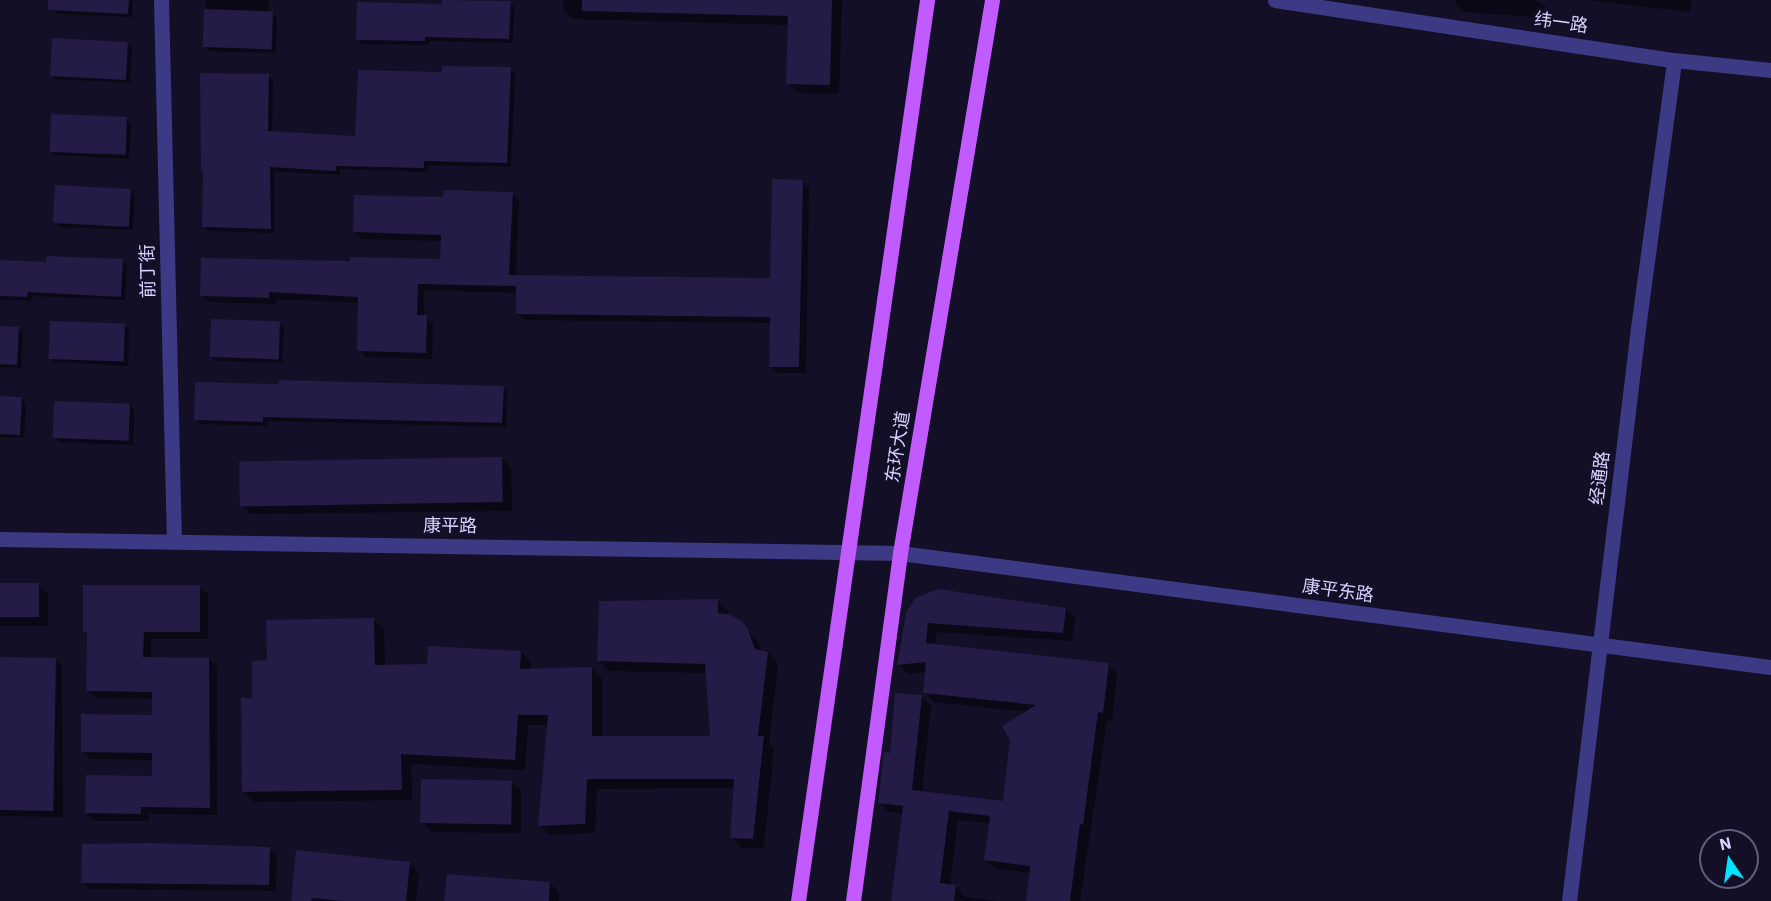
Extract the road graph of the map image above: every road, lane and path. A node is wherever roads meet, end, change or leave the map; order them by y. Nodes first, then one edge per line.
1 (162, 0) edge
2 (927, 0) edge
3 (992, 0) edge
4 (1275, 0) edge
5 (1674, 60) junction
6 (1771, 70) edge
7 (0, 539) edge
8 (174, 542) junction
9 (847, 552) junction
10 (900, 553) junction
11 (1599, 645) junction
12 (1771, 667) edge
13 (798, 901) edge
14 (853, 901) edge
15 (1569, 901) edge

1 - 8 street, 前丁街
2 - 9 main road, 东环大道
3 - 10 main road, 东环大道
4 - 5 street, 纬一路
5 - 6 street, 纬一路
5 - 11 street, 经通路
7 - 8 street, 康平路
8 - 9 street, 康平路
9 - 10 street, 康平路
9 - 13 main road, 东环大道
10 - 11 street, 康平东路
10 - 14 main road, 东环大道
11 - 12 street, 康平东路
11 - 15 street, 经通路

